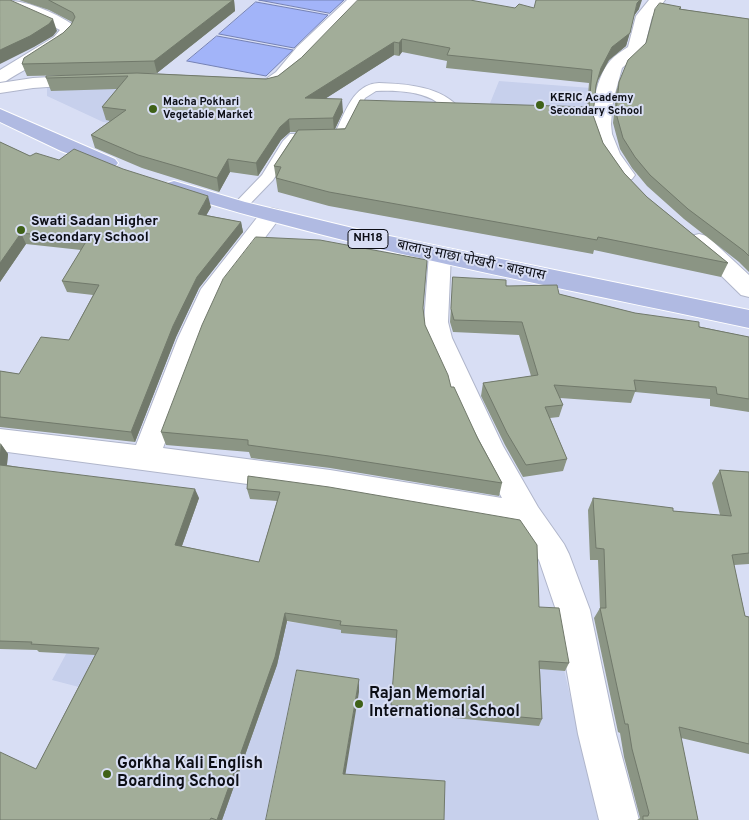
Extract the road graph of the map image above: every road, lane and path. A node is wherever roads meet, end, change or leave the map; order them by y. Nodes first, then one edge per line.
1 (6, 0) edge
2 (356, 0) edge
3 (657, 0) edge
4 (0, 77) edge
5 (104, 80) edge
6 (243, 85) edge
7 (0, 88) edge
8 (455, 110) edge
9 (0, 115) edge
10 (126, 170) edge
11 (158, 182) edge
12 (638, 191) edge
13 (239, 207) junction
14 (271, 215) junction
15 (681, 227) edge
16 (440, 254) junction
17 (749, 289) edge
18 (749, 319) edge
19 (0, 440) edge
20 (145, 458) junction
21 (527, 516) junction
22 (619, 820) edge

1 - 4 street
2 - 6 street
3 - 12 street
5 - 7 street
8 - 13 lane
9 - 10 main road
11 - 13 main road, बालाजु माछा पोखरी - बाइपास / NH18
13 - 14 main road, बालाजु माछा पोखरी - बाइपास / NH18
14 - 16 main road, बालाजु माछा पोखरी - बाइपास / NH18
14 - 20 street
15 - 17 street
16 - 18 main road, बालाजु माछा पोखरी - बाइपास / NH18
16 - 21 street
19 - 20 street
20 - 21 street
21 - 22 street

